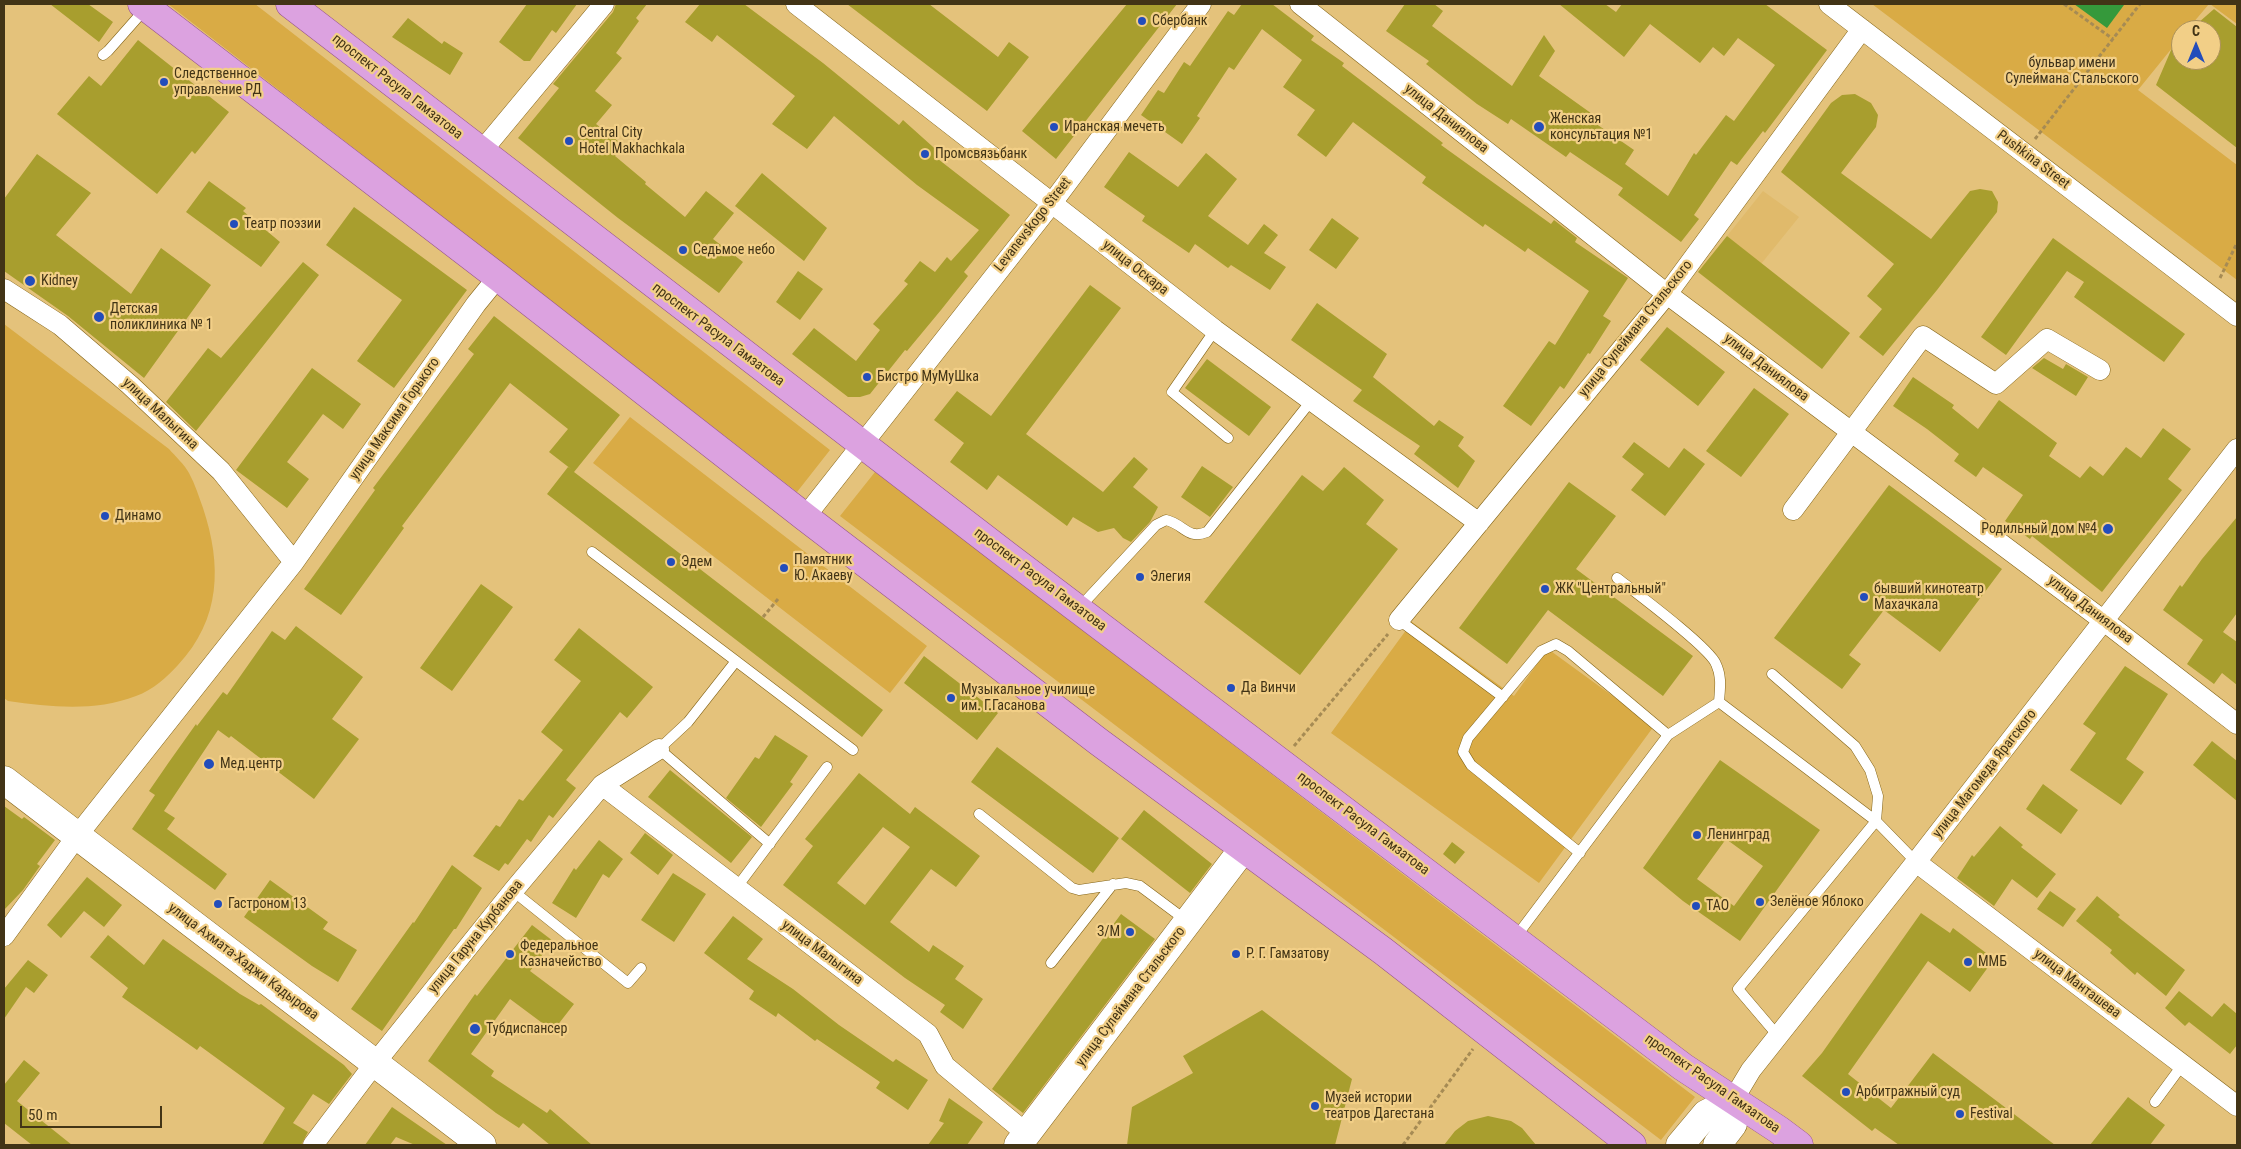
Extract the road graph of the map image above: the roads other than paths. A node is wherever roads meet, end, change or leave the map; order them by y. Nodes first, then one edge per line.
1 (290, 4) edge
2 (604, 4) edge
3 (796, 4) edge
4 (1202, 4) edge
5 (1300, 4) edge
6 (1828, 4) edge
7 (144, 5) edge
8 (1862, 29) junction
9 (102, 54) dead end
10 (481, 152) junction
11 (1052, 203) junction
12 (498, 277) junction
13 (4, 290) edge
14 (1666, 294) junction
15 (2237, 316) edge
16 (1215, 330) junction
17 (2100, 370) dead end
18 (1312, 401) junction
19 (1851, 432) junction
20 (1228, 438) dead end
21 (862, 444) junction
22 (2237, 449) edge
23 (1793, 510) dead end
24 (805, 517) junction
25 (1479, 523) junction
26 (592, 552) dead end
27 (294, 562) junction
28 (1617, 578) dead end
29 (1078, 609) junction
30 (1399, 620) joint
31 (2104, 621) junction
32 (736, 662) junction
33 (1772, 674) dead end
34 (1503, 697) junction
35 (1719, 702) junction
36 (2237, 724) edge
37 (1668, 735) junction
38 (659, 748) junction
39 (853, 750) dead end
40 (827, 767) dead end
41 (4, 780) edge
42 (602, 785) junction
43 (979, 814) dead end
44 (1876, 821) junction
45 (77, 836) junction
46 (770, 844) junction
47 (1245, 850) junction
48 (1580, 852) junction
49 (1916, 862) junction
50 (1113, 884) junction
51 (738, 888) junction
52 (513, 891) junction
53 (1188, 922) junction
54 (4, 936) edge
55 (1514, 939) junction
56 (1051, 962) dead end
57 (641, 968) dead end
58 (1778, 1036) junction
59 (375, 1063) junction
60 (2183, 1064) junction
61 (1733, 1100) junction
62 (2155, 1102) dead end
63 (2237, 1106) edge
64 (1027, 1140) edge
65 (313, 1145) edge
66 (482, 1145) edge
67 (1632, 1145) edge
68 (1680, 1145) edge
69 (1692, 1145) edge
70 (1717, 1145) edge
71 (1799, 1145) edge

1 - 10 main road, проспект Расула Гамзатова
2 - 10 street
3 - 11 street, улица Оскара
4 - 11 street, Levanevskogo Street
5 - 14 street, улица Даниялова
6 - 8 street, Pushkina Street
7 - 9 lane
7 - 12 main road
8 - 14 street, улица Сулеймана Стальского
8 - 15 street, Pushkina Street
10 - 21 main road, проспект Расула Гамзатова
11 - 16 street, улица Оскара
11 - 21 street, Levanevskogo Street
12 - 24 main road
12 - 27 street, улица Максима Горького
13 - 27 street, улица Малыгина
14 - 19 street, улица Даниялова
14 - 25 street, улица Сулеймана Стальского
16 - 18 street, улица Оскара
16 - 20 lane
17 - 19 street
18 - 25 street, улица Оскара
18 - 29 lane
19 - 23 street
19 - 31 street, улица Даниялова
21 - 24 street, Levanevskogo Street
21 - 29 main road, проспект Расула Гамзатова
22 - 31 street, улица Магомеда Ярагского
24 - 47 main road
25 - 30 street, улица Сулеймана Стальского
26 - 32 lane
27 - 45 street, улица Максима Горького
28 - 35 lane
29 - 55 main road, проспект Расула Гамзатова
30 - 34 lane
31 - 36 street, улица Даниялова
31 - 49 street, улица Магомеда Ярагского
32 - 38 lane
32 - 39 lane
33 - 44 lane
34 - 37 lane
34 - 48 lane
35 - 37 lane
35 - 44 lane
37 - 48 lane
38 - 42 street, улица Гаруна Курбанова
38 - 46 lane
40 - 46 lane
41 - 45 main road, улица Ахмата-Хаджи Кадырова
42 - 51 street, улица Малыгина
42 - 52 street, улица Гаруна Курбанова
43 - 50 lane
44 - 49 lane
44 - 58 lane
45 - 54 street
45 - 59 main road, улица Ахмата-Хаджи Кадырова
46 - 51 lane
47 - 53 main road, улица Сулеймана Стальского
47 - 64 main road, улица Сулеймана Стальского
47 - 67 main road
48 - 55 lane
49 - 58 street, улица Магомеда Ярагского
49 - 60 street, улица Манташева
50 - 53 lane
50 - 56 lane
51 - 64 street, улица Малыгина
52 - 57 lane
52 - 59 street, улица Гаруна Курбанова
53 - 64 main road, улица Сулеймана Стальского
55 - 61 main road, проспект Расула Гамзатова
58 - 61 street, улица Магомеда Ярагского
59 - 65 street, улица Гаруна Курбанова
59 - 66 main road, улица Ахмата-Хаджи Кадырова
60 - 62 lane
60 - 63 street, улица Манташева
61 - 68 main road
61 - 69 main road, улица Магомеда Ярагского
61 - 70 main road, улица Магомеда Ярагского
61 - 71 main road, проспект Расула Гамзатова

